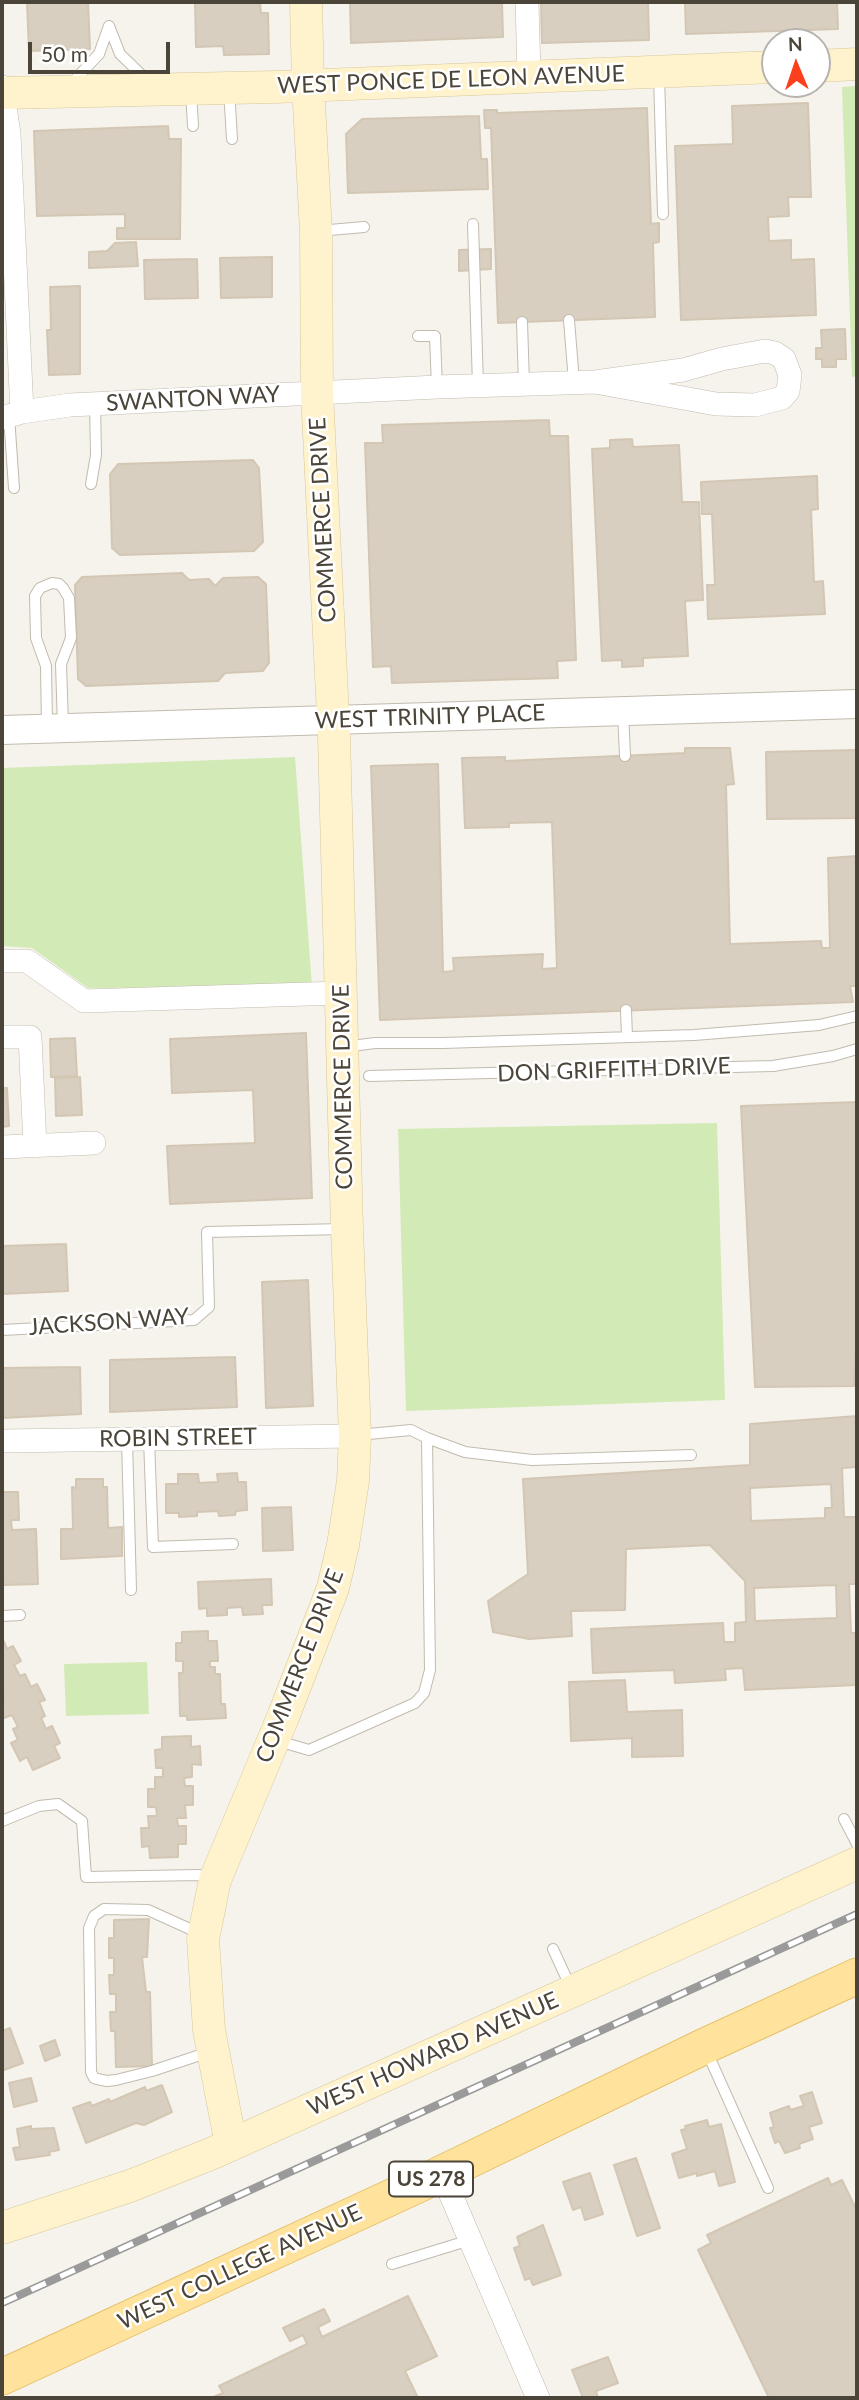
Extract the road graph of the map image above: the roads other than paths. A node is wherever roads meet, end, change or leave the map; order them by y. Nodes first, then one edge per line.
1 (306, 2) edge
2 (527, 2) edge
3 (857, 64) edge
4 (831, 65) edge
5 (761, 68) edge
6 (659, 72) junction
7 (529, 76) junction
8 (307, 85) junction
9 (229, 88) junction
10 (157, 89) junction
11 (191, 89) junction
12 (2, 91) edge
13 (64, 91) junction
14 (193, 126) dead end
15 (232, 139) dead end
16 (663, 214) dead end
17 (473, 224) dead end
18 (364, 227) dead end
19 (316, 232) junction
20 (569, 320) dead end
21 (522, 322) dead end
22 (418, 336) dead end
23 (585, 382) junction
24 (524, 384) junction
25 (478, 385) junction
26 (437, 387) junction
27 (317, 393) junction
28 (95, 403) junction
29 (11, 416) edge
30 (91, 484) dead end
31 (14, 488) dead end
32 (857, 704) edge
33 (623, 712) junction
34 (333, 721) junction
35 (55, 729) junction
36 (2, 730) edge
37 (625, 756) dead end
38 (2, 961) edge
39 (341, 993) junction
40 (626, 1010) dead end
41 (857, 1016) edge
42 (2, 1037) edge
43 (627, 1037) junction
44 (342, 1047) junction
45 (857, 1048) edge
46 (369, 1076) dead end
47 (94, 1143) dead end
48 (35, 1146) junction
49 (2, 1147) edge
50 (347, 1229) junction
51 (2, 1330) edge
52 (355, 1436) junction
53 (427, 1438) junction
54 (138, 1439) junction
55 (2, 1441) edge
56 (691, 1455) dead end
57 (233, 1544) dead end
58 (131, 1590) dead end
59 (20, 1615) dead end
60 (2, 1616) edge
61 (274, 1740) junction
62 (844, 1819) dead end
63 (2, 1821) edge
64 (857, 1844) edge
65 (857, 1863) edge
66 (215, 1880) junction
67 (204, 1935) junction
68 (553, 1949) dead end
69 (857, 1976) edge
70 (573, 1991) junction
71 (705, 2046) junction
72 (213, 2051) junction
73 (231, 2144) junction
74 (442, 2174) junction
75 (768, 2188) dead end
76 (3, 2224) edge
77 (470, 2240) junction
78 (392, 2264) dead end
79 (2, 2377) edge
80 (538, 2398) edge

1 - 8 main road, COMMERCE DRIVE
2 - 7 street
3 - 4 main road
5 - 6 main road, WEST PONCE DE LEON AVENUE
6 - 7 main road, WEST PONCE DE LEON AVENUE
6 - 16 lane
7 - 8 main road, WEST PONCE DE LEON AVENUE
8 - 9 main road, WEST PONCE DE LEON AVENUE
8 - 19 main road, COMMERCE DRIVE
9 - 11 main road, WEST PONCE DE LEON AVENUE
9 - 15 lane
10 - 11 main road, WEST PONCE DE LEON AVENUE
10 - 13 main road, WEST PONCE DE LEON AVENUE
10 - 13 lane
11 - 14 lane
12 - 13 main road, WEST PONCE DE LEON AVENUE
12 - 29 street
17 - 25 lane
18 - 19 lane
19 - 27 main road, COMMERCE DRIVE
20 - 23 lane
21 - 24 lane
22 - 26 lane
23 - 23 street, SWANTON WAY
23 - 24 street, SWANTON WAY
24 - 25 street, SWANTON WAY
25 - 26 street, SWANTON WAY
26 - 27 street, SWANTON WAY
27 - 28 street, SWANTON WAY
27 - 34 main road, COMMERCE DRIVE
28 - 29 street, SWANTON WAY
28 - 30 lane
29 - 31 lane
32 - 33 street, WEST TRINITY PLACE
33 - 34 street, WEST TRINITY PLACE
33 - 37 lane
34 - 35 street, WEST TRINITY PLACE
34 - 39 main road, COMMERCE DRIVE
35 - 35 lane
35 - 36 street, WEST TRINITY PLACE
38 - 39 street
39 - 44 main road, COMMERCE DRIVE
40 - 43 lane
41 - 43 lane
42 - 48 street
43 - 44 lane
44 - 50 main road, COMMERCE DRIVE
45 - 46 lane, DON GRIFFITH DRIVE
47 - 48 street
48 - 49 street
50 - 51 lane, JACKSON WAY
50 - 52 main road, COMMERCE DRIVE
52 - 53 lane
52 - 54 street, ROBIN STREET
52 - 61 main road, COMMERCE DRIVE
53 - 56 lane
53 - 61 lane
54 - 55 street, ROBIN STREET
54 - 57 lane
54 - 58 lane
59 - 60 lane
61 - 66 main road, COMMERCE DRIVE
62 - 64 lane
63 - 66 lane
65 - 70 main road, WEST HOWARD AVENUE
66 - 67 main road, COMMERCE DRIVE
67 - 72 main road, COMMERCE DRIVE
67 - 72 lane
68 - 70 lane
69 - 71 main road, WEST COLLEGE AVENUE / US 278
70 - 73 main road, WEST HOWARD AVENUE
71 - 74 main road, WEST COLLEGE AVENUE / US 278
71 - 75 lane
72 - 73 main road, COMMERCE DRIVE
73 - 76 main road, WEST HOWARD AVENUE
74 - 77 street
74 - 79 main road, WEST COLLEGE AVENUE / US 278
77 - 78 lane
77 - 80 street

